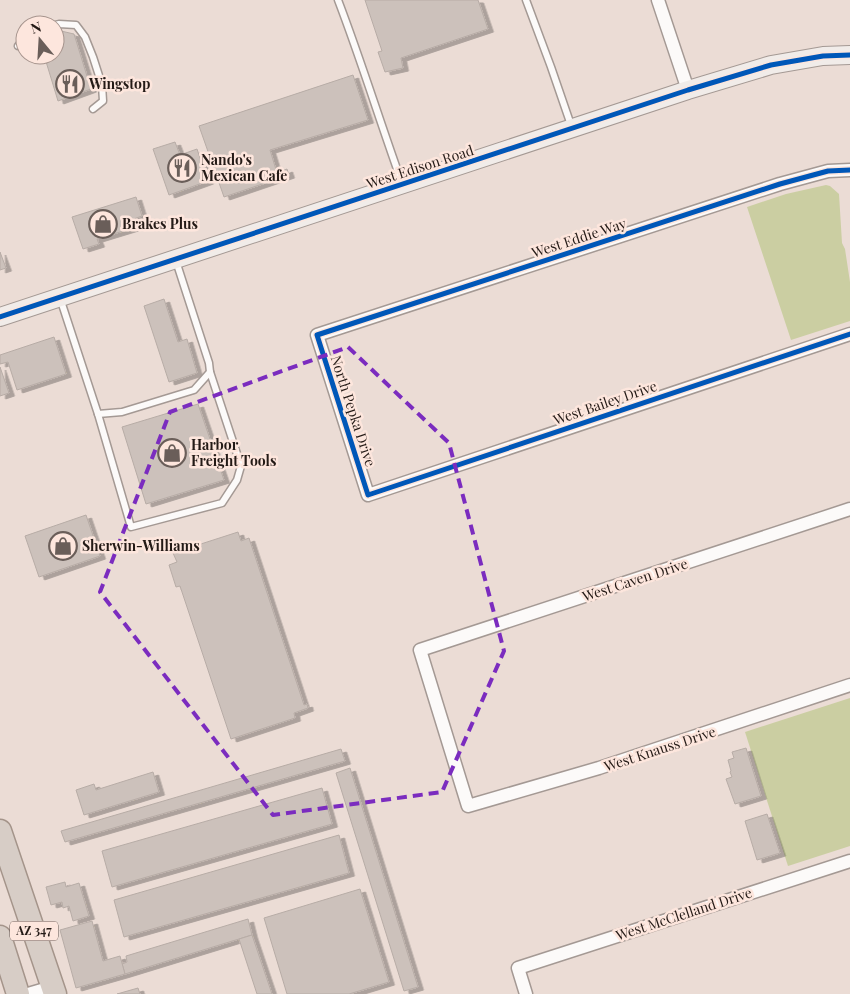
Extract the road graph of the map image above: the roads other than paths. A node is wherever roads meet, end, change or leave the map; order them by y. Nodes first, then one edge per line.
1 (338, 0) edge
2 (526, 0) edge
3 (658, 0) edge
4 (65, 25) edge
5 (850, 55) edge
6 (688, 90) junction
7 (93, 109) dead end
8 (572, 129) junction
9 (850, 170) edge
10 (403, 184) junction
11 (175, 258) junction
12 (60, 296) junction
13 (0, 316) edge
14 (850, 334) edge
15 (317, 335) joint
16 (210, 372) junction
17 (98, 414) junction
18 (368, 495) joint
19 (850, 509) edge
20 (850, 686) edge
21 (468, 806) joint
22 (0, 831) edge
23 (850, 860) edge
24 (8, 873) edge
25 (0, 937) edge
26 (54, 990) edge
27 (18, 994) edge
28 (28, 994) edge
29 (526, 994) edge

1 - 10 lane
2 - 8 lane
3 - 6 street
4 - 7 lane
5 - 6 street, West Edison Road
6 - 8 street, West Edison Road
8 - 10 street, West Edison Road
9 - 15 street, West Eddie Way
10 - 11 street, West Edison Road
11 - 12 street, West Edison Road
11 - 16 lane
12 - 13 street, West Edison Road
12 - 17 lane
14 - 18 street, West Bailey Drive
15 - 18 street, North Pepka Drive
16 - 17 lane
16 - 17 lane
19 - 21 street, West Caven Drive
20 - 21 street, West Knauss Drive
22 - 24 highway, AZ 347
23 - 29 street, West McClelland Drive
24 - 26 highway, AZ 347
25 - 27 highway, AZ 347
26 - 28 street

